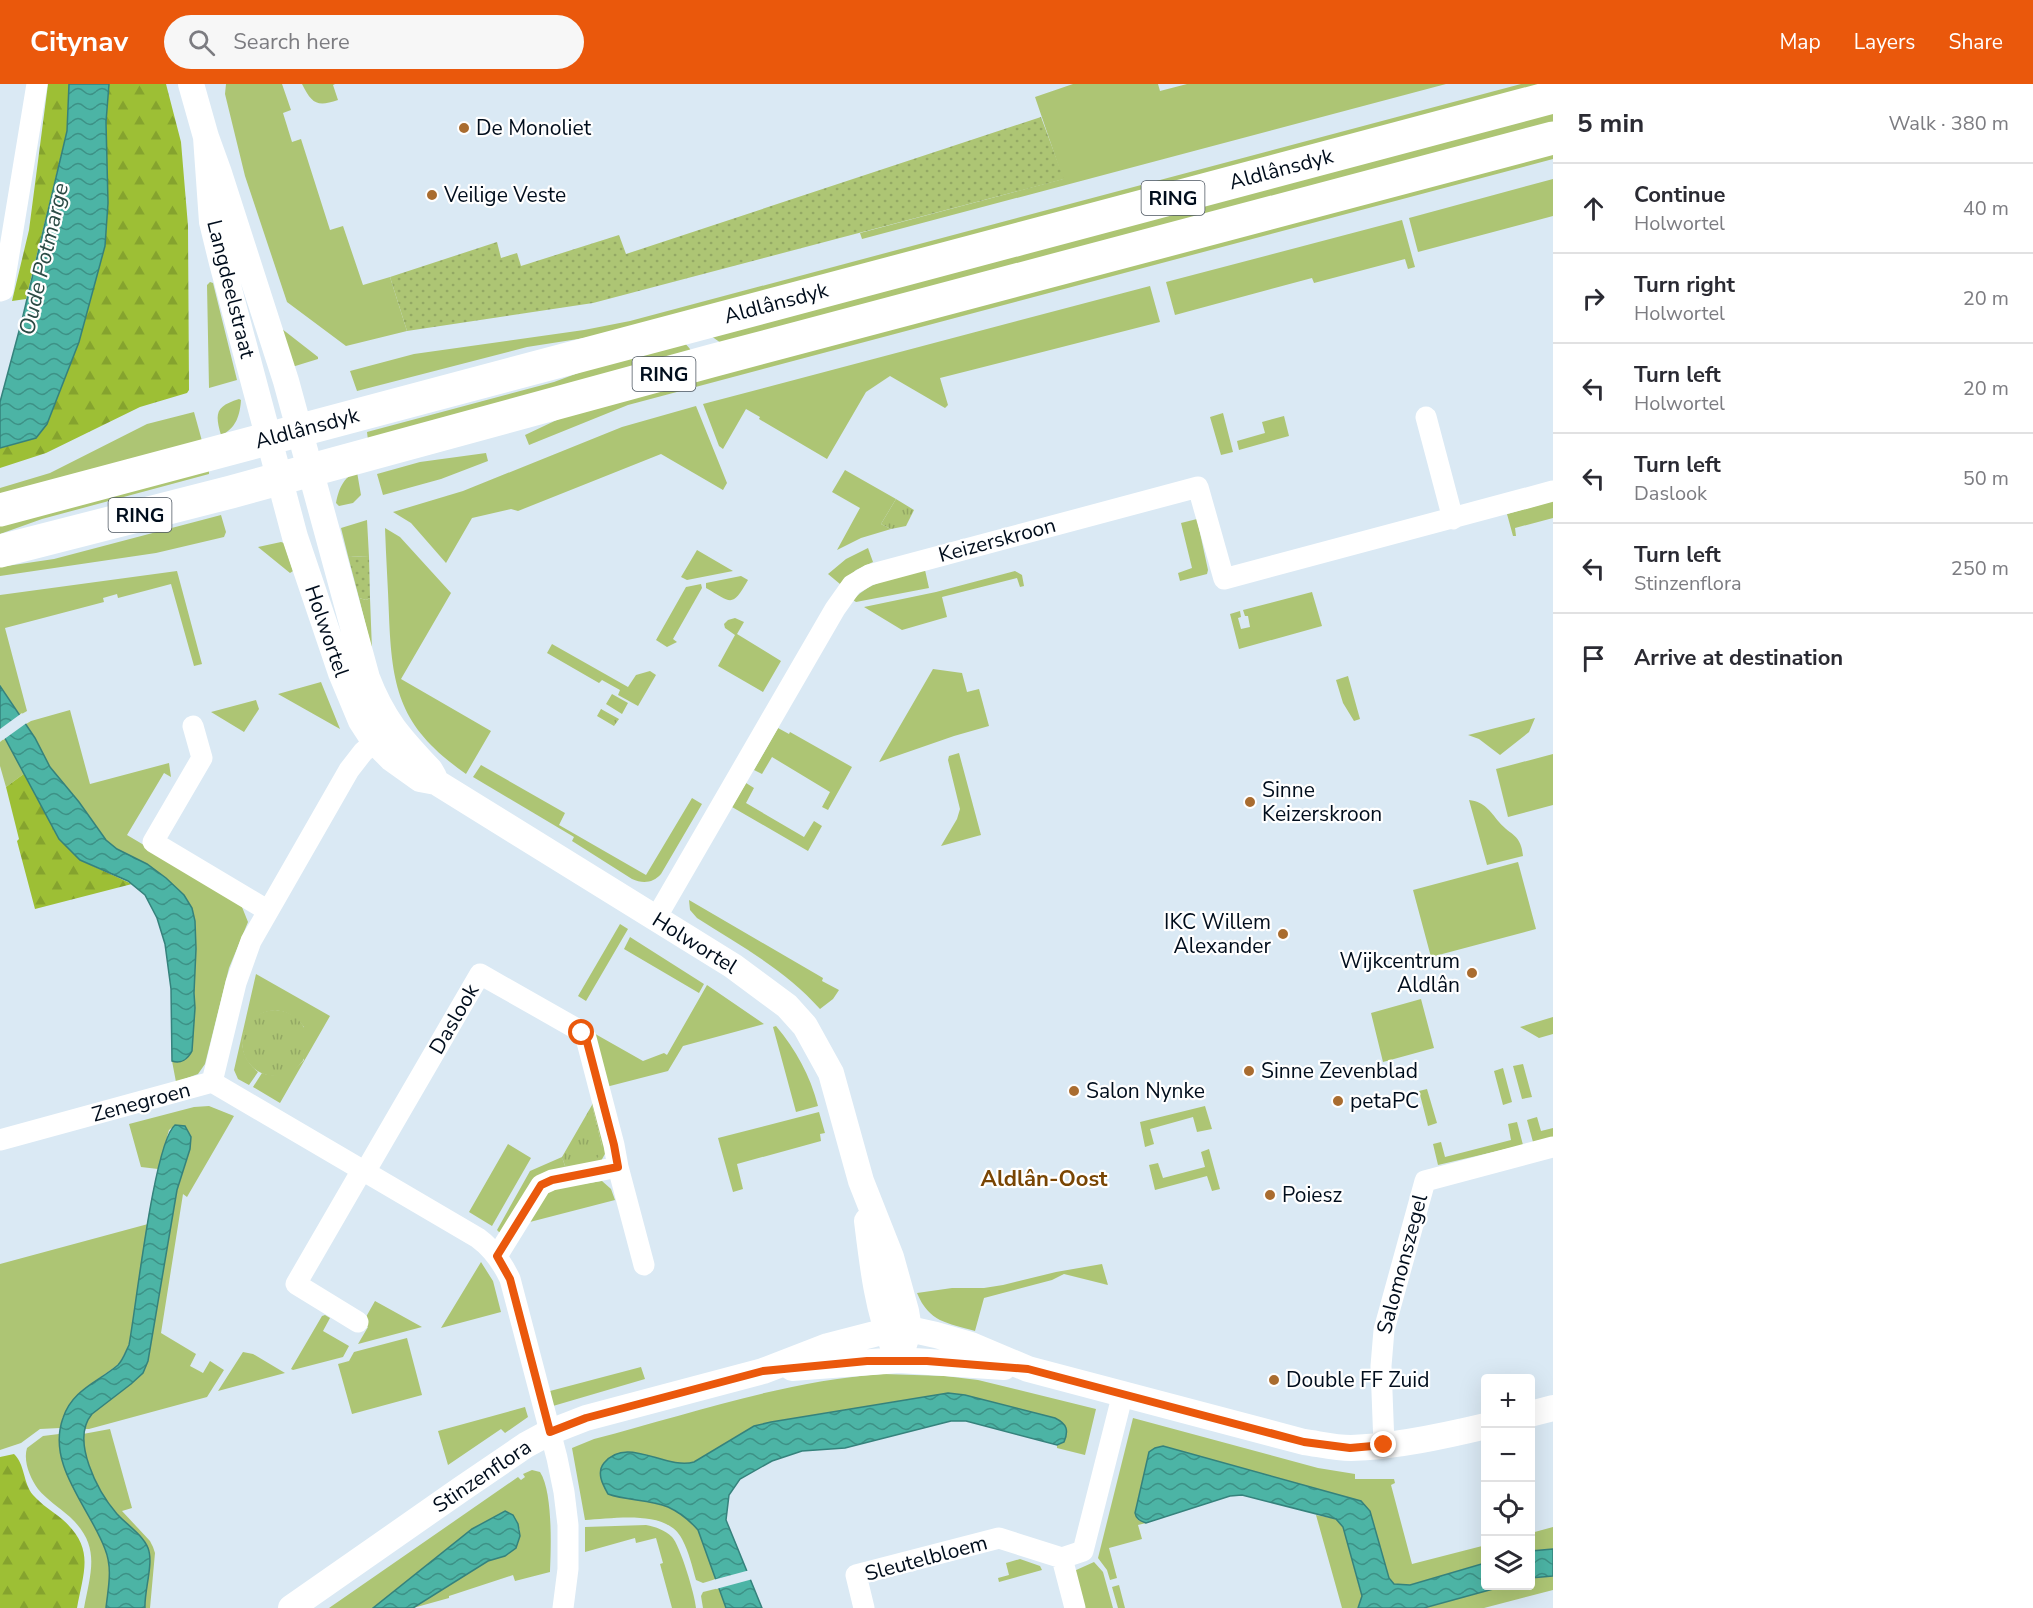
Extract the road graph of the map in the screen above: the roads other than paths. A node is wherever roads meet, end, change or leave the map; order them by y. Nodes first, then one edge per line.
1 (37, 84) edge
2 (191, 84) edge
3 (1553, 97) edge
4 (206, 138) junction
5 (1553, 138) edge
6 (0, 291) edge
7 (1426, 417) dead end
8 (300, 430) junction
9 (269, 438) junction
10 (295, 474) junction
11 (1553, 491) edge
12 (0, 510) edge
13 (1453, 519) junction
14 (0, 551) edge
15 (193, 726) dead end
16 (383, 734) junction
17 (267, 910) junction
18 (656, 918) junction
19 (212, 1082) junction
20 (1, 1138) edge
21 (1553, 1147) edge
22 (618, 1167) junction
23 (364, 1171) junction
24 (497, 1256) junction
25 (644, 1265) dead end
26 (358, 1323) dead end
27 (897, 1330) junction
28 (899, 1360) junction
29 (1028, 1369) junction
30 (763, 1371) junction
31 (1123, 1393) junction
32 (1553, 1408) edge
33 (1535, 1413) edge
34 (1481, 1426) edge
35 (550, 1432) junction
36 (1384, 1445) junction
37 (1062, 1558) junction
38 (291, 1608) edge
39 (563, 1608) edge
40 (864, 1608) edge
41 (1075, 1608) edge

1 - 6 street
2 - 4 street, Langdeelstraat
3 - 8 main road, Aldlânsdyk / RING
4 - 8 street, Langdeelstraat
4 - 9 street, Langdeelstraat
5 - 10 main road, Aldlânsdyk / RING
7 - 13 street
8 - 9 main road, Aldlânsdyk / RING
8 - 10 street, Langdeelstraat
9 - 10 street, Langdeelstraat
9 - 12 main road, Aldlânsdyk / RING
10 - 14 main road, Aldlânsdyk / RING
10 - 16 street, Holwortel
11 - 13 street, Keizerskroon
13 - 18 street, Keizerskroon
15 - 17 street
16 - 17 street, Zenegroen
16 - 18 street, Holwortel
17 - 19 street, Zenegroen
18 - 27 street, Holwortel
19 - 20 street, Zenegroen
19 - 23 street
21 - 36 street, Salomonszegel
22 - 23 street, Daslook
22 - 24 street
22 - 25 street
23 - 24 street
23 - 26 street, Daslook
24 - 35 street
27 - 28 street, Holwortel
27 - 29 street, Stinzenflora
27 - 30 street, Stinzenflora
28 - 29 street, Stinzenflora
28 - 30 street, Stinzenflora
29 - 31 street, Stinzenflora
30 - 35 street, Stinzenflora
31 - 36 street, Stinzenflora
31 - 37 street
32 - 33 street
34 - 36 street, Stinzenflora
35 - 38 street, Stinzenflora
35 - 39 street
37 - 40 street, Sleutelbloem
37 - 41 street

